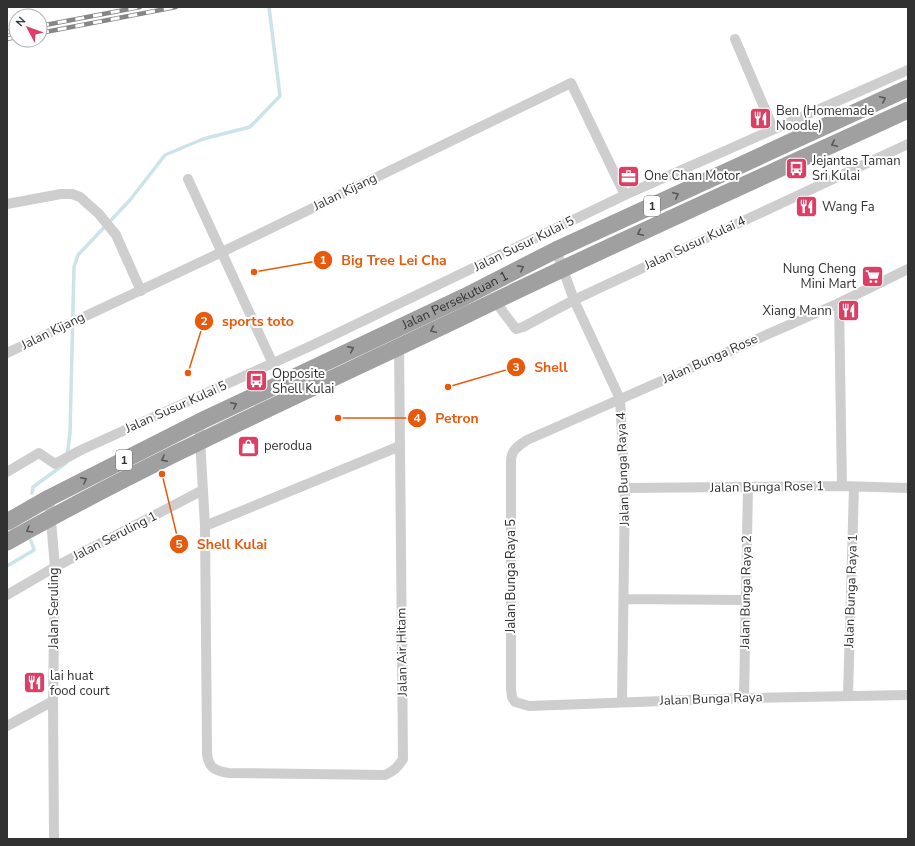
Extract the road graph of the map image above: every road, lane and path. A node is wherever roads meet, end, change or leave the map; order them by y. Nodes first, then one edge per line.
1 (736, 39) dead end
2 (908, 70) edge
3 (908, 88) edge
4 (908, 110) edge
5 (773, 128) junction
6 (908, 144) edge
7 (188, 179) dead end
8 (625, 194) junction
9 (7, 204) edge
10 (556, 250) junction
11 (222, 252) junction
12 (562, 268) junction
13 (908, 269) edge
14 (141, 291) junction
15 (494, 300) junction
16 (574, 300) junction
17 (839, 303) junction
18 (397, 327) junction
19 (399, 346) junction
20 (7, 353) edge
21 (272, 364) junction
22 (620, 399) junction
23 (199, 422) junction
24 (199, 441) junction
25 (400, 446) junction
26 (514, 450) joint
27 (7, 472) edge
28 (842, 486) junction
29 (854, 486) junction
30 (748, 487) junction
31 (625, 488) junction
32 (908, 488) edge
33 (203, 490) junction
34 (49, 498) junction
35 (50, 518) junction
36 (7, 522) edge
37 (205, 526) junction
38 (7, 542) edge
39 (55, 567) junction
40 (7, 595) edge
41 (624, 599) junction
42 (746, 600) junction
43 (848, 695) junction
44 (908, 695) edge
45 (744, 698) junction
46 (53, 701) junction
47 (515, 702) joint
48 (622, 702) junction
49 (7, 726) edge
50 (54, 839) edge

1 - 5 street
2 - 5 street, Jalan Susur Kulai 5
10 -> 3 highway, Jalan Persekutuan 1 / 1
4 -> 12 highway, Jalan Persekutuan 1 / 1
5 - 8 street, Jalan Susur Kulai 5
6 - 16 street, Jalan Susur Kulai 4
7 - 11 street
8 - 11 street, Jalan Kijang
8 - 21 street, Jalan Susur Kulai 5
9 - 14 street
10 - 12 street, Jalan Bunga Raya 4
18 -> 10 highway, Jalan Persekutuan 1 / 1
11 - 14 street, Jalan Kijang
11 - 21 street
12 - 15 highway, Jalan Persekutuan 1 / 1
12 - 16 street, Jalan Bunga Raya 4
13 - 17 street, Jalan Bunga Rose
14 - 20 street, Jalan Kijang
15 - 16 street, Jalan Susur Kulai 4
15 -> 19 highway, Jalan Persekutuan 1 / 1
16 - 22 street, Jalan Bunga Raya 4
17 - 22 street, Jalan Bunga Rose
17 - 28 street
18 - 19 street, Jalan Air Hitam
23 -> 18 highway, Jalan Persekutuan 1 / 1
19 - 24 highway, Jalan Persekutuan 1 / 1
19 - 25 street, Jalan Air Hitam
21 - 27 street, Jalan Susur Kulai 5
22 - 26 street, Jalan Bunga Rose
22 - 31 street, Jalan Bunga Raya 4
23 - 24 street
34 -> 23 highway, Jalan Persekutuan 1 / 1
24 - 33 street
24 -> 35 highway, Jalan Persekutuan 1 / 1
25 - 37 street
25 - 37 street, Jalan Air Hitam
26 - 47 street, Jalan Bunga Raya 5
28 - 29 street, Jalan Bunga Rose 1
28 - 30 street, Jalan Bunga Rose 1
29 - 32 street, Jalan Bunga Rose 1
29 - 43 street, Jalan Bunga Raya 1
30 - 31 street, Jalan Bunga Rose 1
30 - 42 street, Jalan Bunga Raya 2
31 - 41 street, Jalan Bunga Raya 4
33 - 37 street
33 - 39 street, Jalan Seruling 1
34 - 35 street, Jalan Seruling
34 - 36 highway, Jalan Persekutuan 1 / 1
35 -> 38 highway, Jalan Persekutuan 1 / 1
35 - 39 street, Jalan Seruling
39 - 40 street, Jalan Seruling 1
39 - 46 street, Jalan Seruling
41 - 42 street
41 - 48 street, Jalan Bunga Raya 4
42 - 45 street, Jalan Bunga Raya 2
43 - 44 street, Jalan Bunga Raya
43 - 45 street, Jalan Bunga Raya
45 - 48 street, Jalan Bunga Raya
46 - 49 street
46 - 50 street, Jalan Seruling
47 - 48 street, Jalan Bunga Raya

